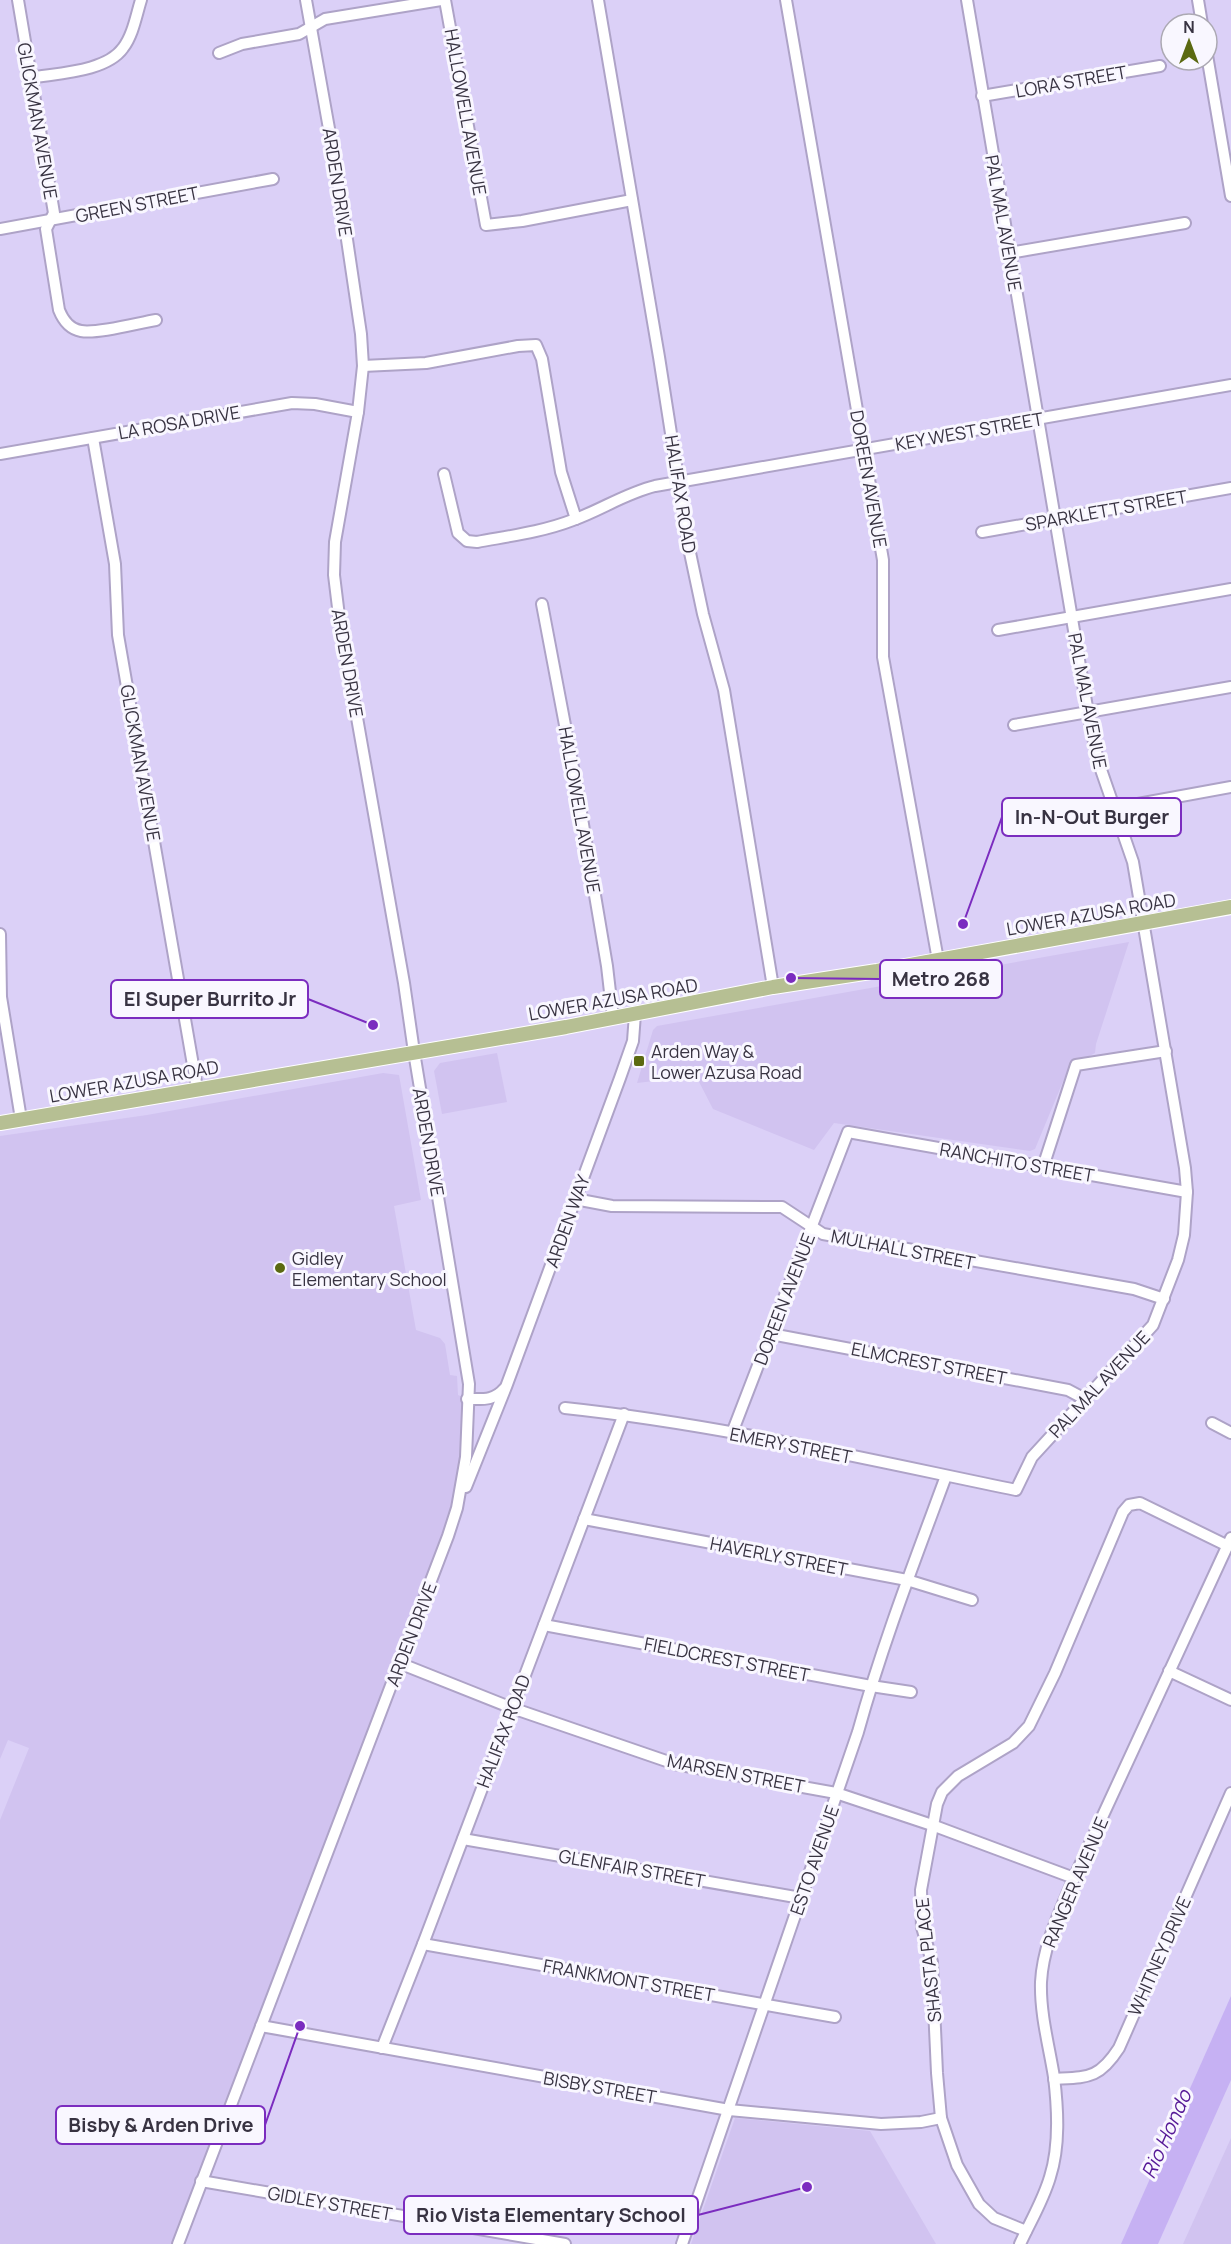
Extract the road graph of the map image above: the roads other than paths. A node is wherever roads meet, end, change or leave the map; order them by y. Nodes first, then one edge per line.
1 (18, 0) edge
2 (141, 0) edge
3 (306, 0) edge
4 (443, 0) edge
5 (598, 0) edge
6 (786, 0) edge
7 (967, 0) edge
8 (312, 27) junction
9 (219, 53) dead end
10 (1159, 66) edge
11 (1210, 72) edge
12 (30, 78) junction
13 (982, 96) junction
14 (273, 179) dead end
15 (1231, 196) edge
16 (632, 200) junction
17 (50, 221) junction
18 (1185, 223) dead end
19 (0, 229) edge
20 (1010, 253) junction
21 (156, 320) dead end
22 (363, 366) junction
23 (1231, 385) edge
24 (358, 412) junction
25 (1037, 420) junction
26 (93, 438) junction
27 (863, 449) junction
28 (0, 454) edge
29 (444, 474) dead end
30 (678, 481) junction
31 (1231, 488) edge
32 (1055, 518) junction
33 (576, 519) junction
34 (982, 532) dead end
35 (1231, 589) edge
36 (542, 604) dead end
37 (1072, 616) junction
38 (998, 630) dead end
39 (1231, 687) edge
40 (1088, 713) junction
41 (1014, 724) dead end
42 (1231, 787) edge
43 (1114, 808) junction
44 (1034, 823) dead end
45 (1231, 907) edge
46 (1143, 924) junction
47 (0, 934) edge
48 (938, 960) junction
49 (773, 987) junction
50 (635, 1014) junction
51 (613, 1018) junction
52 (1166, 1050) junction
53 (414, 1052) junction
54 (197, 1088) junction
55 (21, 1119) junction
56 (0, 1123) edge
57 (848, 1132) joint
58 (1043, 1167) junction
59 (1187, 1192) junction
60 (575, 1199) junction
61 (812, 1225) junction
62 (1164, 1299) junction
63 (771, 1334) junction
64 (505, 1389) junction
65 (467, 1399) junction
66 (1085, 1399) junction
67 (565, 1408) dead end
68 (624, 1414) junction
69 (1212, 1423) dead end
70 (1231, 1432) edge
71 (732, 1433) junction
72 (946, 1476) junction
73 (1016, 1490) joint
74 (457, 1508) junction
75 (584, 1519) junction
76 (1229, 1542) edge
77 (907, 1580) junction
78 (972, 1600) dead end
79 (544, 1625) junction
80 (399, 1663) junction
81 (1169, 1671) junction
82 (870, 1686) junction
83 (911, 1692) dead end
84 (1231, 1700) edge
85 (512, 1708) junction
86 (836, 1793) junction
87 (1231, 1793) edge
88 (932, 1826) junction
89 (463, 1839) junction
90 (1074, 1878) junction
91 (801, 1898) junction
92 (423, 1944) junction
93 (764, 2003) junction
94 (836, 2017) dead end
95 (261, 2026) junction
96 (382, 2048) junction
97 (1054, 2079) junction
98 (729, 2110) junction
99 (941, 2118) junction
100 (201, 2181) junction
101 (1026, 2231) junction
102 (178, 2244) edge
103 (565, 2244) edge
104 (682, 2244) edge
105 (1020, 2244) edge

1 - 12 street, GLICKMAN AVENUE
2 - 12 street
3 - 8 street, ARDEN DRIVE
4 - 8 street
4 - 16 street, HALLOWELL AVENUE
5 - 16 street, HALIFAX ROAD
6 - 27 street, DOREEN AVENUE
7 - 13 street, PAL MAL AVENUE
8 - 9 street
8 - 22 street, ARDEN DRIVE
10 - 13 street, LORA STREET
11 - 15 street
12 - 17 street, GLICKMAN AVENUE
13 - 20 street, PAL MAL AVENUE
14 - 17 street, GREEN STREET
16 - 30 street, HALIFAX ROAD
17 - 19 street, GREEN STREET
17 - 21 street, GLICKMAN AVENUE
18 - 20 street
20 - 25 street, PAL MAL AVENUE
22 - 24 street, ARDEN DRIVE
22 - 33 street
23 - 25 street, KEY WEST STREET
24 - 26 street, LA ROSA DRIVE
24 - 53 street, ARDEN DRIVE
25 - 27 street, KEY WEST STREET
25 - 32 street, PAL MAL AVENUE
26 - 28 street, LA ROSA DRIVE
26 - 54 street, GLICKMAN AVENUE
27 - 30 street, KEY WEST STREET
27 - 48 street, DOREEN AVENUE
29 - 33 street, KEY WEST STREET
30 - 33 street, KEY WEST STREET
30 - 49 street, HALIFAX ROAD
31 - 32 street, SPARKLETT STREET
32 - 34 street, SPARKLETT STREET
32 - 37 street, PAL MAL AVENUE
35 - 37 street
36 - 51 street, HALLOWELL AVENUE
37 - 38 street
37 - 40 street, PAL MAL AVENUE
39 - 40 street
40 - 41 street
40 - 43 street, PAL MAL AVENUE
42 - 43 street
43 - 44 street
43 - 46 street, PAL MAL AVENUE
45 - 46 main road, LOWER AZUSA ROAD
46 - 48 main road, LOWER AZUSA ROAD
46 - 52 street, PAL MAL AVENUE
47 - 55 street
48 - 49 main road, LOWER AZUSA ROAD
49 - 50 main road, LOWER AZUSA ROAD
50 - 51 main road, LOWER AZUSA ROAD
50 - 60 street, ARDEN WAY
51 - 53 main road, LOWER AZUSA ROAD
52 - 58 street
52 - 59 street, PAL MAL AVENUE
53 - 54 main road, LOWER AZUSA ROAD
53 - 65 street, ARDEN DRIVE
54 - 55 main road, LOWER AZUSA ROAD
55 - 56 main road, LOWER AZUSA ROAD
57 - 58 street, RANCHITO STREET
57 - 61 street, DOREEN AVENUE
58 - 59 street, RANCHITO STREET
59 - 62 street, PAL MAL AVENUE
60 - 61 street, MULHALL STREET
60 - 64 street, ARDEN WAY
61 - 62 street, MULHALL STREET
61 - 63 street, DOREEN AVENUE
62 - 66 street, PAL MAL AVENUE
63 - 66 street, ELMCREST STREET
63 - 71 street, DOREEN AVENUE
64 - 65 street
64 - 74 street, ARDEN WAY
65 - 74 street, ARDEN DRIVE
66 - 73 street, PAL MAL AVENUE
67 - 68 street, EMERY STREET
68 - 71 street, EMERY STREET
68 - 75 street, HALIFAX ROAD
69 - 70 street
71 - 72 street, EMERY STREET
72 - 73 street, EMERY STREET
72 - 77 street, ESTO AVENUE
74 - 80 street, ARDEN DRIVE
75 - 77 street, HAVERLY STREET
75 - 79 street, HALIFAX ROAD
76 - 81 street, RANGER AVENUE
76 - 88 street, SHASTA PLACE
77 - 78 street, HAVERLY STREET
77 - 82 street, ESTO AVENUE
79 - 82 street, FIELDCREST STREET
79 - 85 street, HALIFAX ROAD
80 - 85 street, MARSEN STREET
80 - 95 street, ARDEN DRIVE
81 - 84 street
81 - 90 street, RANGER AVENUE
82 - 83 street, FIELDCREST STREET
82 - 86 street, ESTO AVENUE
85 - 86 street, MARSEN STREET
85 - 89 street, HALIFAX ROAD
86 - 88 street, MARSEN STREET
86 - 91 street, ESTO AVENUE
87 - 97 street, WHITNEY DRIVE
88 - 90 street, MARSEN STREET
88 - 99 street, SHASTA PLACE
89 - 91 street, GLENFAIR STREET
89 - 92 street, HALIFAX ROAD
90 - 97 street, RANGER AVENUE
91 - 93 street, ESTO AVENUE
92 - 93 street, FRANKMONT STREET
92 - 96 street, HALIFAX ROAD
93 - 94 street, FRANKMONT STREET
93 - 98 street, ESTO AVENUE
95 - 96 street, BISBY STREET
95 - 100 street, ARDEN DRIVE
96 - 98 street, BISBY STREET
97 - 101 street, RANGER AVENUE
98 - 99 street, BISBY STREET
98 - 104 street, ESTO AVENUE
99 - 101 street, SHASTA PLACE
100 - 102 street, ARDEN DRIVE
100 - 103 street, GIDLEY STREET
101 - 105 street, RANGER AVENUE

